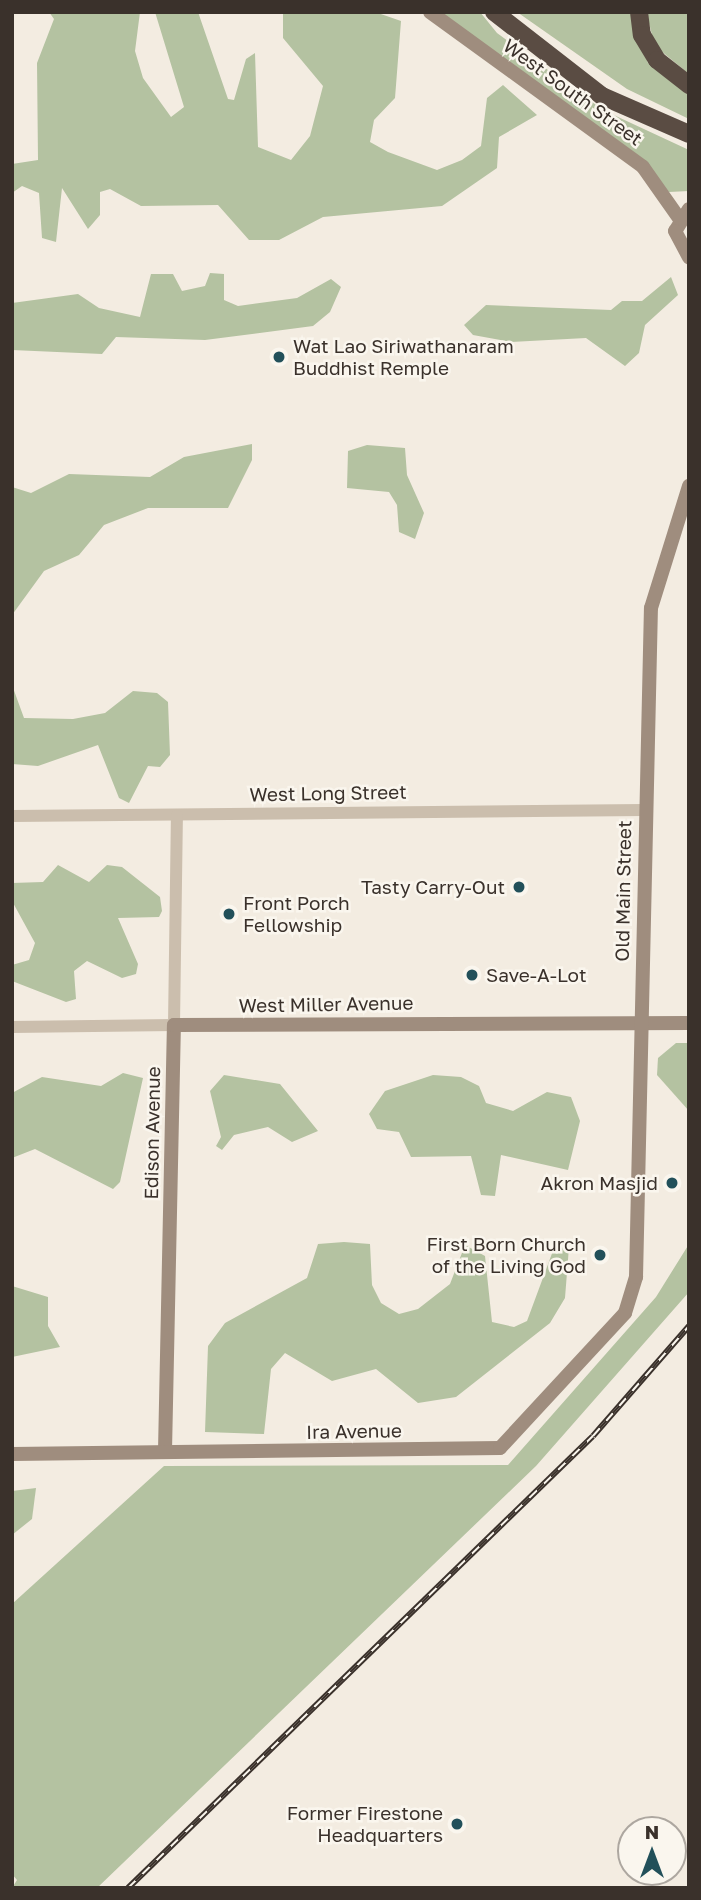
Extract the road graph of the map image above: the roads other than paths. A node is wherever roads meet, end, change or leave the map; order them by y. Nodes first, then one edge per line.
1 (430, 12) edge
2 (495, 12) edge
3 (639, 12) edge
4 (689, 85) edge
5 (689, 134) edge
6 (684, 213) edge
7 (689, 257) edge
8 (689, 486) edge
9 (644, 810) junction
10 (12, 816) edge
11 (177, 816) junction
12 (641, 1021) junction
13 (689, 1023) edge
14 (174, 1025) junction
15 (12, 1027) edge
16 (632, 1302) joint
17 (165, 1451) junction
18 (12, 1454) edge

1 - 6 main road, West South Street
2 - 5 highway
3 - 4 highway
6 - 7 main road
8 - 9 main road, Old Main Street
9 - 11 street, West Long Street
9 - 12 main road, Old Main Street
10 - 11 street, West Long Street
11 - 14 street, Edison Avenue
12 - 13 main road, West Miller Avenue
12 - 14 main road, West Miller Avenue
12 - 16 main road, Old Main Street
14 - 15 street, West Miller Avenue
14 - 17 main road, Edison Avenue
16 - 17 main road, Ira Avenue
17 - 18 main road, Ira Avenue

